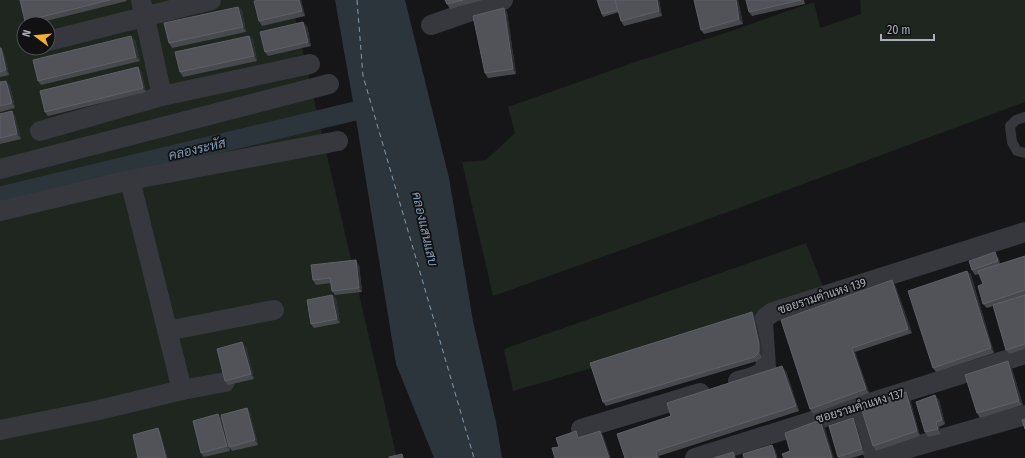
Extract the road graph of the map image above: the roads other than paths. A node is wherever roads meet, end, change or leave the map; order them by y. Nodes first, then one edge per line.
1 (211, 0) edge
2 (502, 0) edge
3 (143, 9) edge
4 (431, 25) dead end
5 (56, 38) edge
6 (310, 64) dead end
7 (329, 84) dead end
8 (162, 96) junction
9 (1025, 117) edge
10 (40, 131) dead end
11 (338, 141) dead end
12 (1025, 153) edge
13 (0, 169) edge
14 (130, 180) junction
15 (0, 211) edge
16 (1025, 232) edge
17 (274, 310) dead end
18 (167, 331) junction
19 (1025, 354) edge
20 (226, 382) edge
21 (182, 390) junction
22 (856, 407) junction
23 (1025, 414) edge
24 (581, 429) dead end
25 (0, 430) edge
26 (738, 452) edge
27 (695, 458) edge
28 (874, 458) edge

1 - 3 street
2 - 4 street
3 - 5 street
3 - 8 street
6 - 8 street
7 - 13 street
8 - 10 street
9 - 12 lane
11 - 14 street
14 - 15 street
14 - 18 street
16 - 24 street, ซอยรามคำแหง 139
17 - 18 street
18 - 21 street
19 - 22 street, ซอยรามคำแหง 137
20 - 21 street
21 - 25 street
22 - 26 street, ซอยรามคำแหง 137
22 - 28 street
23 - 28 street
26 - 27 street, ซอยรามคำแหง 137

